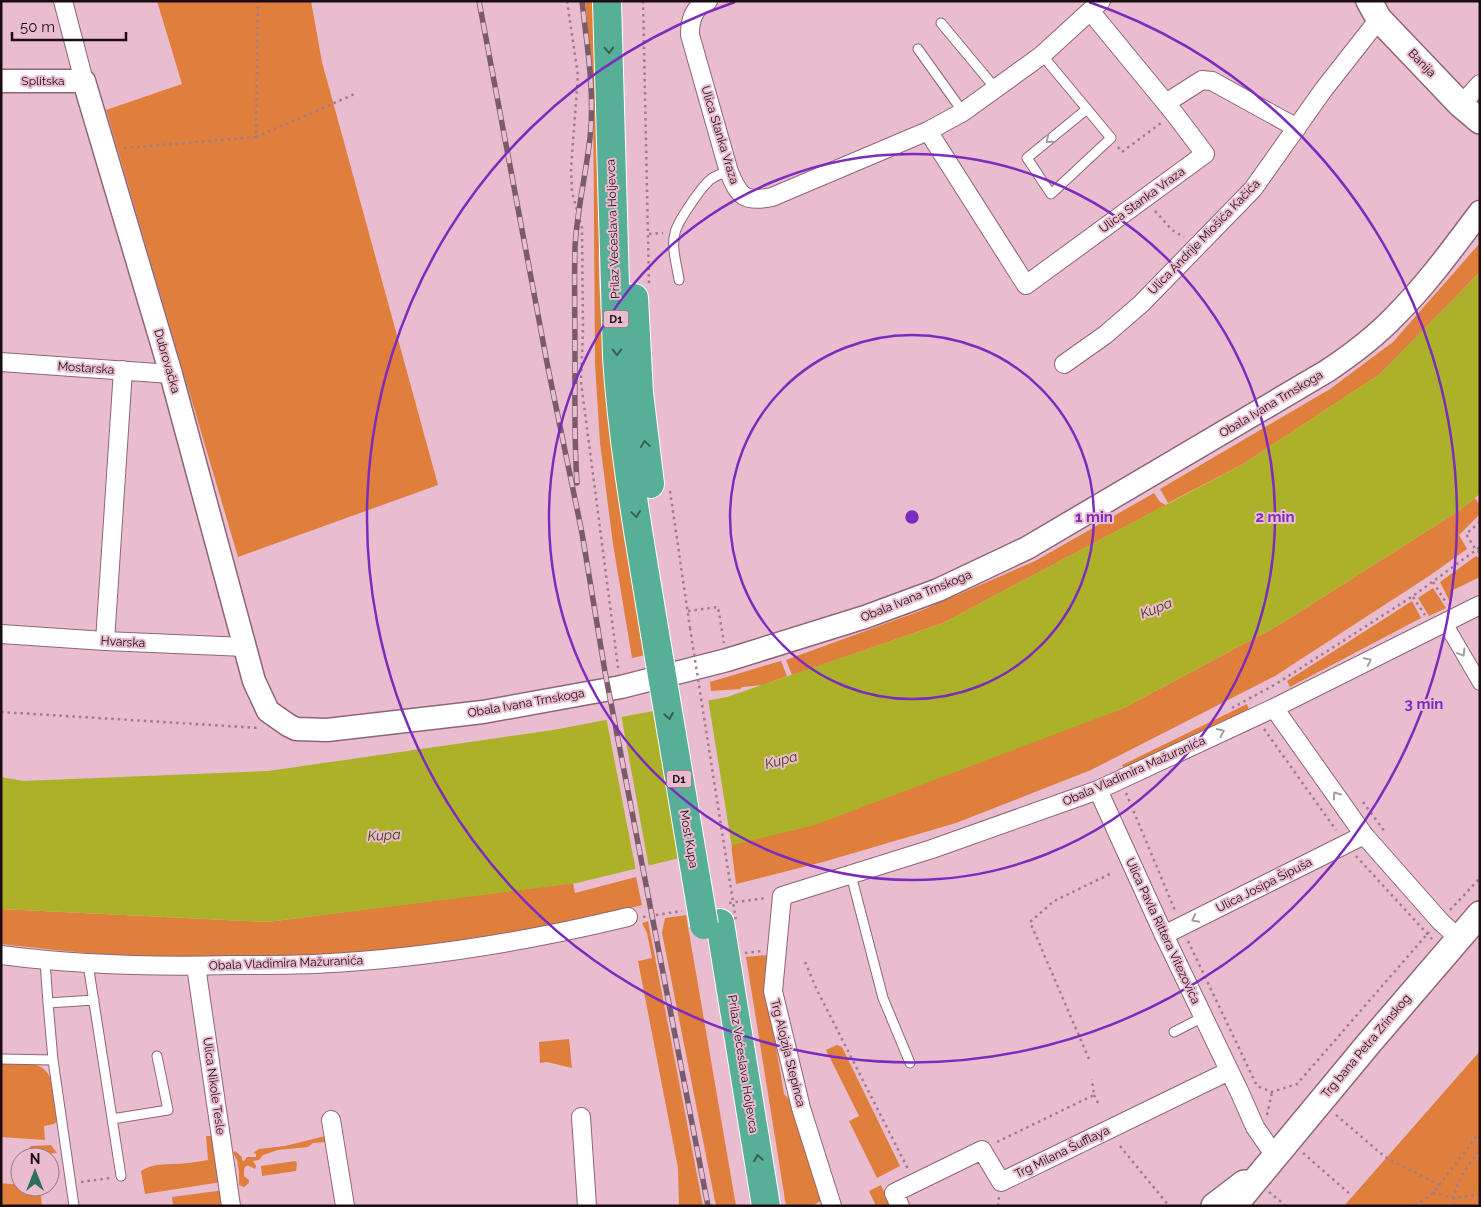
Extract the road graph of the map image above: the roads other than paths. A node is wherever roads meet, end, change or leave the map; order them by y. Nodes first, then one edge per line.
1 (63, 1) edge
2 (607, 1) edge
3 (626, 1) edge
4 (708, 1) edge
5 (1096, 6) edge
6 (1374, 10) edge
7 (941, 23) dead end
8 (918, 49) dead end
9 (1042, 55) junction
10 (1, 81) edge
11 (84, 81) junction
12 (1480, 84) edge
13 (996, 89) junction
14 (1461, 105) junction
15 (1170, 108) junction
16 (1087, 109) junction
17 (963, 112) junction
18 (1480, 121) edge
19 (1297, 128) junction
20 (928, 131) junction
21 (730, 172) junction
22 (1480, 212) edge
23 (680, 280) dead end
24 (1, 362) edge
25 (1064, 364) dead end
26 (123, 370) junction
27 (171, 374) junction
28 (1480, 605) edge
29 (1445, 623) junction
30 (676, 626) junction
31 (1, 634) edge
32 (105, 641) junction
33 (245, 647) junction
34 (1480, 683) edge
35 (1274, 708) junction
36 (274, 717) joint
37 (1098, 790) junction
38 (1364, 834) junction
39 (851, 875) junction
40 (782, 896) joint
41 (1480, 914) edge
42 (634, 917) road end
43 (721, 918) junction
44 (1164, 935) junction
45 (1458, 938) junction
46 (1, 955) edge
47 (45, 961) junction
48 (88, 964) junction
49 (196, 966) junction
50 (94, 1000) junction
51 (48, 1003) junction
52 (1202, 1017) junction
53 (1174, 1032) dead end
54 (157, 1056) dead end
55 (1, 1059) edge
56 (53, 1060) junction
57 (910, 1063) dead end
58 (1229, 1071) junction
59 (581, 1118) dead end
60 (112, 1120) junction
61 (331, 1120) dead end
62 (1286, 1152) junction
63 (121, 1176) road end
64 (1262, 1181) junction
65 (74, 1206) edge
66 (231, 1206) edge
67 (345, 1206) edge
68 (587, 1206) edge
69 (746, 1206) edge
70 (766, 1206) edge
71 (832, 1206) edge
72 (900, 1206) edge
73 (1214, 1206) edge
74 (1234, 1206) edge

1 - 11 street, Dubrovačka
2 -> 30 highway, Prilaz Većeslava Holjevca / D1
30 -> 3 highway, Prilaz Većeslava Holjevca / D1
4 - 21 street, Ulica Stanka Vraza
5 - 9 street, Ulica Stanka Vraza
5 - 15 street, Ulica Stanka Vraza
6 - 14 main road, Banija
6 - 19 street, Ulica Andrije Miošića Kačića
7 - 13 lane
8 - 17 lane
9 - 13 street, Ulica Stanka Vraza
9 - 16 lane
10 - 11 street, Splitska
11 - 27 street, Dubrovačka
12 - 14 street
13 - 17 street, Ulica Stanka Vraza
14 - 18 main road, Banija
15 - 19 street
15 - 20 street, Ulica Stanka Vraza
16 -> 16 lane
17 - 20 street, Ulica Stanka Vraza
19 - 25 street, Ulica Andrije Miošića Kačića
20 - 21 street, Ulica Stanka Vraza
21 - 23 lane
22 - 36 street, Obala Ivana Trnskoga
24 - 26 street, Mostarska
26 - 27 street, Mostarska
26 - 32 street
27 - 33 street, Dubrovačka
28 - 29 street, Obala Vladimira Mažuranića
29 -> 34 street
35 -> 29 street, Obala Vladimira Mažuranića
30 - 43 highway, Most Kupa / D1
31 - 32 street, Hvarska
32 - 33 street, Hvarska
33 - 36 street, Dubrovačka
37 -> 35 street, Obala Vladimira Mažuranića
38 -> 35 street
37 - 39 street, Obala Vladimira Mažuranića
37 - 44 street, Ulica Pavla Rittera Vitezovića
38 -> 44 street, Ulica Josipa Šipuša
38 - 45 street
39 - 40 street, Obala Vladimira Mažuranića
39 - 57 lane
40 - 71 street, Trg Alojzija Stepinca
41 - 45 main road, Trg bana Petra Zrinskog
42 - 49 street, Obala Vladimira Mažuranića
43 - 69 highway, Prilaz Većeslava Holjevca / D1
70 -> 43 highway, Prilaz Većeslava Holjevca / D1
44 - 52 street, Ulica Pavla Rittera Vitezovića
45 - 62 main road, Trg bana Petra Zrinskog
46 - 47 street, Obala Vladimira Mažuranića
47 - 48 street, Obala Vladimira Mažuranića
47 - 51 lane
48 - 49 street, Obala Vladimira Mažuranića
48 - 50 lane
49 - 66 street, Ulica Nikole Tesle
50 - 51 lane
50 - 60 lane
51 - 56 lane
52 - 53 lane
52 - 58 street, Ulica Pavla Rittera Vitezovića
54 - 60 lane
55 - 56 lane
56 - 65 lane
58 - 62 street
58 - 72 street, Trg Milana Šufflaya
59 - 68 street
60 - 63 lane
61 - 67 street
62 - 64 main road, Trg bana Petra Zrinskog
64 - 73 main road, Trg bana Petra Zrinskog
64 - 74 main road, Trg bana Petra Zrinskog

